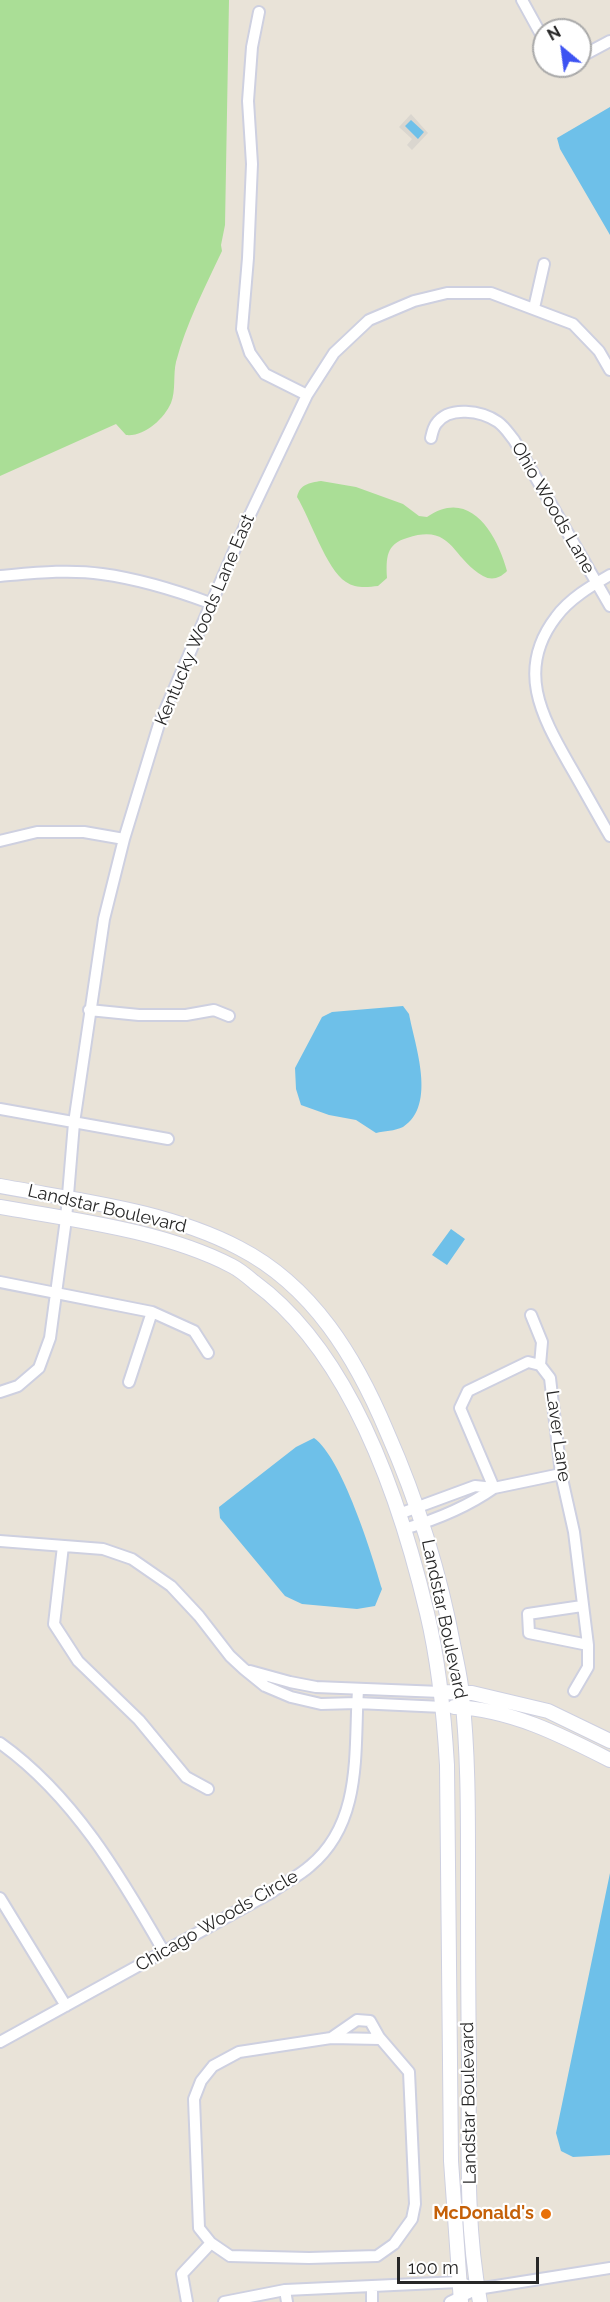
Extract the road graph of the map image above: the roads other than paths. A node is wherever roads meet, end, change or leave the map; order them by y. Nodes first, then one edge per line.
1 (522, 0) edge
2 (260, 12) dead end
3 (532, 18) edge
4 (610, 41) edge
5 (592, 51) edge
6 (544, 264) dead end
7 (534, 308) junction
8 (610, 370) edge
9 (307, 395) junction
10 (431, 438) dead end
11 (610, 575) edge
12 (0, 576) edge
13 (597, 583) junction
14 (210, 603) junction
15 (610, 606) edge
16 (610, 836) edge
17 (124, 839) junction
18 (0, 841) edge
19 (89, 1010) junction
20 (229, 1016) dead end
21 (0, 1108) edge
22 (74, 1123) junction
23 (168, 1139) dead end
24 (0, 1186) edge
25 (68, 1199) junction
26 (0, 1207) edge
27 (66, 1219) junction
28 (0, 1282) edge
29 (58, 1292) junction
30 (152, 1312) junction
31 (531, 1315) dead end
32 (208, 1353) dead end
33 (540, 1365) junction
34 (129, 1382) dead end
35 (0, 1392) edge
36 (561, 1474) junction
37 (494, 1488) junction
38 (418, 1507) junction
39 (399, 1514) junction
40 (424, 1524) junction
41 (404, 1529) junction
42 (0, 1541) edge
43 (63, 1546) junction
44 (582, 1606) junction
45 (588, 1645) junction
46 (244, 1669) junction
47 (358, 1690) junction
48 (574, 1691) dead end
49 (441, 1692) junction
50 (462, 1693) junction
51 (357, 1703) junction
52 (443, 1707) junction
53 (463, 1708) junction
54 (610, 1741) edge
55 (0, 1743) edge
56 (610, 1760) edge
57 (208, 1789) dead end
58 (0, 1898) edge
59 (164, 1952) junction
60 (66, 2006) junction
61 (331, 2038) junction
62 (380, 2039) junction
63 (0, 2043) edge
64 (211, 2243) junction
65 (610, 2268) edge
66 (459, 2282) junction
67 (372, 2286) junction
68 (285, 2290) junction
69 (479, 2296) edge
70 (457, 2301) edge
71 (187, 2302) edge
72 (224, 2302) edge
73 (287, 2302) edge
74 (372, 2302) edge

1 - 3 street
2 - 9 street
4 - 5 street
6 - 7 street
7 - 8 street, Kentucky Woods Lane East
7 - 9 street, Kentucky Woods Lane East
9 - 14 street, Kentucky Woods Lane East
10 - 13 street, Ohio Woods Lane
11 - 13 street
12 - 14 street
13 - 15 street, Ohio Woods Lane
13 - 16 street
14 - 17 street, Kentucky Woods Lane East
17 - 18 street
17 - 19 street, Kentucky Woods Lane East
19 - 20 street
19 - 22 street, Kentucky Woods Lane East
21 - 22 street
22 - 23 street
22 - 25 street, Kentucky Woods Lane East
24 - 25 street, Landstar Boulevard
25 - 27 street, Kentucky Woods Lane East
25 - 38 street, Landstar Boulevard
26 - 27 street, Landstar Boulevard
27 - 29 street, Kentucky Woods Lane East
27 - 39 street, Landstar Boulevard
28 - 29 street
29 - 30 street
29 - 35 street, Kentucky Woods Lane East
30 - 32 street
30 - 34 street
31 - 33 street
33 - 36 street, Laver Lane
33 - 37 street, Laver Lane
36 - 37 street
36 - 44 street, Laver Lane
37 - 38 street
37 - 40 street
38 - 39 street
38 - 40 street, Landstar Boulevard
39 - 41 street, Landstar Boulevard
40 - 41 street
40 - 50 street, Landstar Boulevard
41 - 49 street, Landstar Boulevard
42 - 43 street
43 - 46 street
43 - 57 street
44 - 45 street, Laver Lane
44 - 45 street
45 - 48 street, Laver Lane
46 - 47 street
46 - 51 street
47 - 49 street
47 - 51 street, Chicago Woods Circle
49 - 50 street
49 - 52 street, Landstar Boulevard
50 - 53 street, Landstar Boulevard
50 - 54 street
51 - 52 street
51 - 59 street, Chicago Woods Circle
52 - 53 street
52 - 66 street, Landstar Boulevard
53 - 56 street
53 - 69 street, Landstar Boulevard
55 - 59 street
58 - 60 street
59 - 60 street, Chicago Woods Circle
60 - 63 street, Chicago Woods Circle
61 - 62 street
61 - 62 street
61 - 64 street
62 - 64 street
64 - 71 street
65 - 69 street
66 - 67 street
66 - 69 street
66 - 70 street, Landstar Boulevard
67 - 68 street
67 - 74 street
68 - 72 street
68 - 73 street
69 - 70 street

